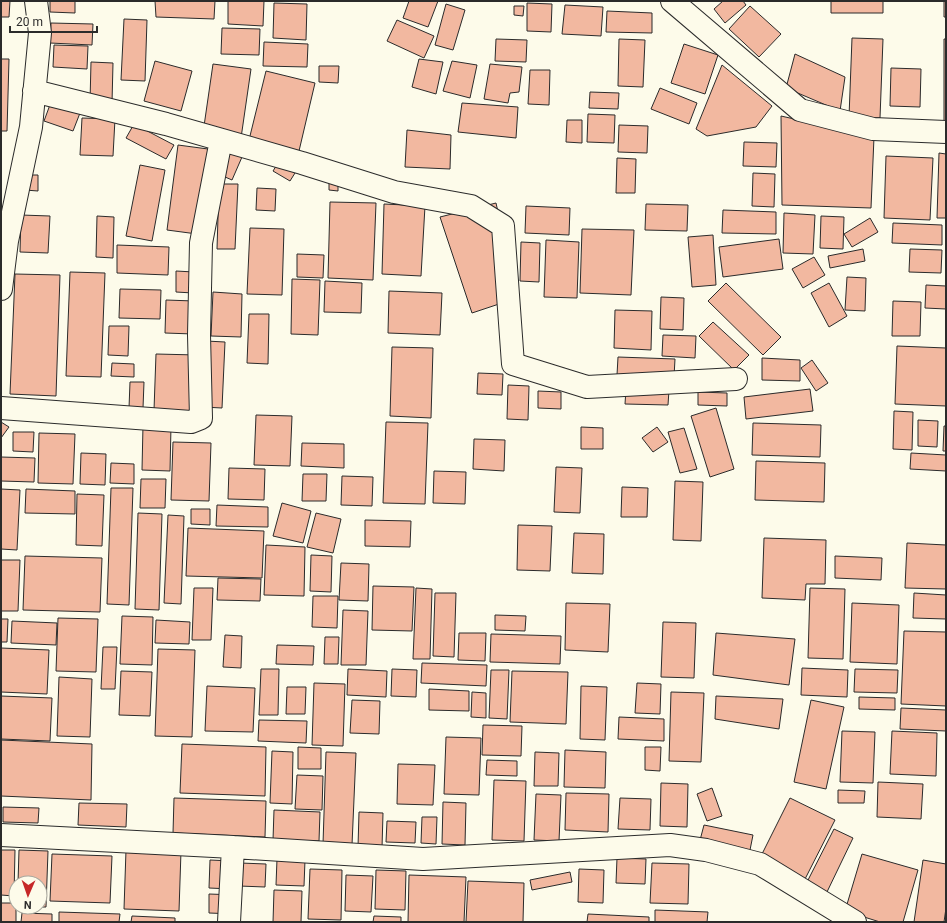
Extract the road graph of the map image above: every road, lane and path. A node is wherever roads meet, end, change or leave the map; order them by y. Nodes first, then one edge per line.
1 (36, 1) edge
2 (672, 1) edge
3 (34, 91) junction
4 (946, 132) edge
5 (221, 140) junction
6 (1, 289) edge
7 (736, 379) dead end
8 (1, 408) edge
9 (1, 835) edge
10 (233, 848) junction
11 (229, 922) edge
12 (855, 922) edge

1 - 3 street
2 - 4 street
3 - 5 street
3 - 6 street
5 - 7 street
5 - 8 street
9 - 10 street
10 - 11 street
10 - 12 street

